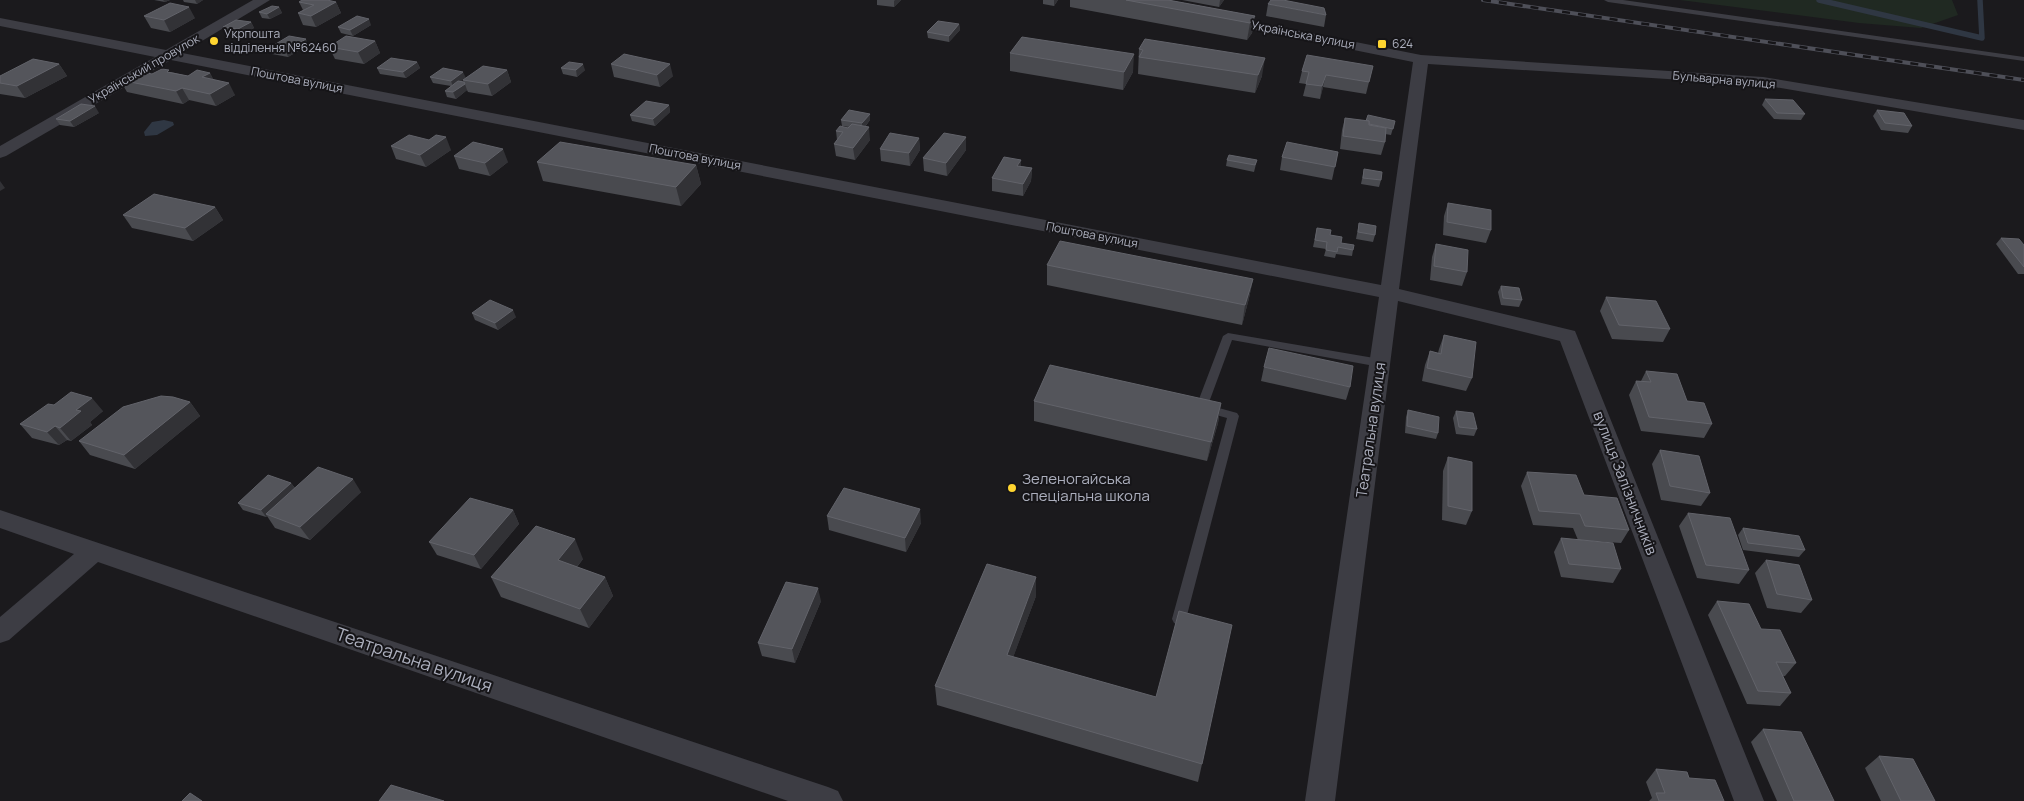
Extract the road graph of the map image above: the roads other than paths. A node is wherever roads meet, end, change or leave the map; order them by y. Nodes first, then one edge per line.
1 (263, 0) edge
2 (1608, 0) edge
3 (1212, 17) edge
4 (0, 22) edge
5 (168, 55) junction
6 (1421, 59) junction
7 (2024, 59) edge
8 (2024, 125) edge
9 (0, 153) edge
10 (1389, 292) junction
11 (1380, 363) junction
12 (0, 519) edge
13 (94, 551) junction
14 (1179, 618) edge
15 (0, 632) edge
16 (828, 801) edge
17 (1320, 801) edge
18 (1749, 801) edge

1 - 5 street, Український провулок
2 - 7 lane
3 - 6 street, Українська вулиця
4 - 5 street, Поштова вулиця
5 - 9 street, Український провулок
5 - 10 street, Поштова вулиця
6 - 8 street, Бульварна вулиця
6 - 10 street, Театральна вулиця
10 - 11 street, Театральна вулиця
10 - 18 street, вулиця Залізничників
11 - 14 lane
11 - 17 street, Театральна вулиця
12 - 13 street, Театральна вулиця
13 - 15 street
13 - 16 street, Театральна вулиця

